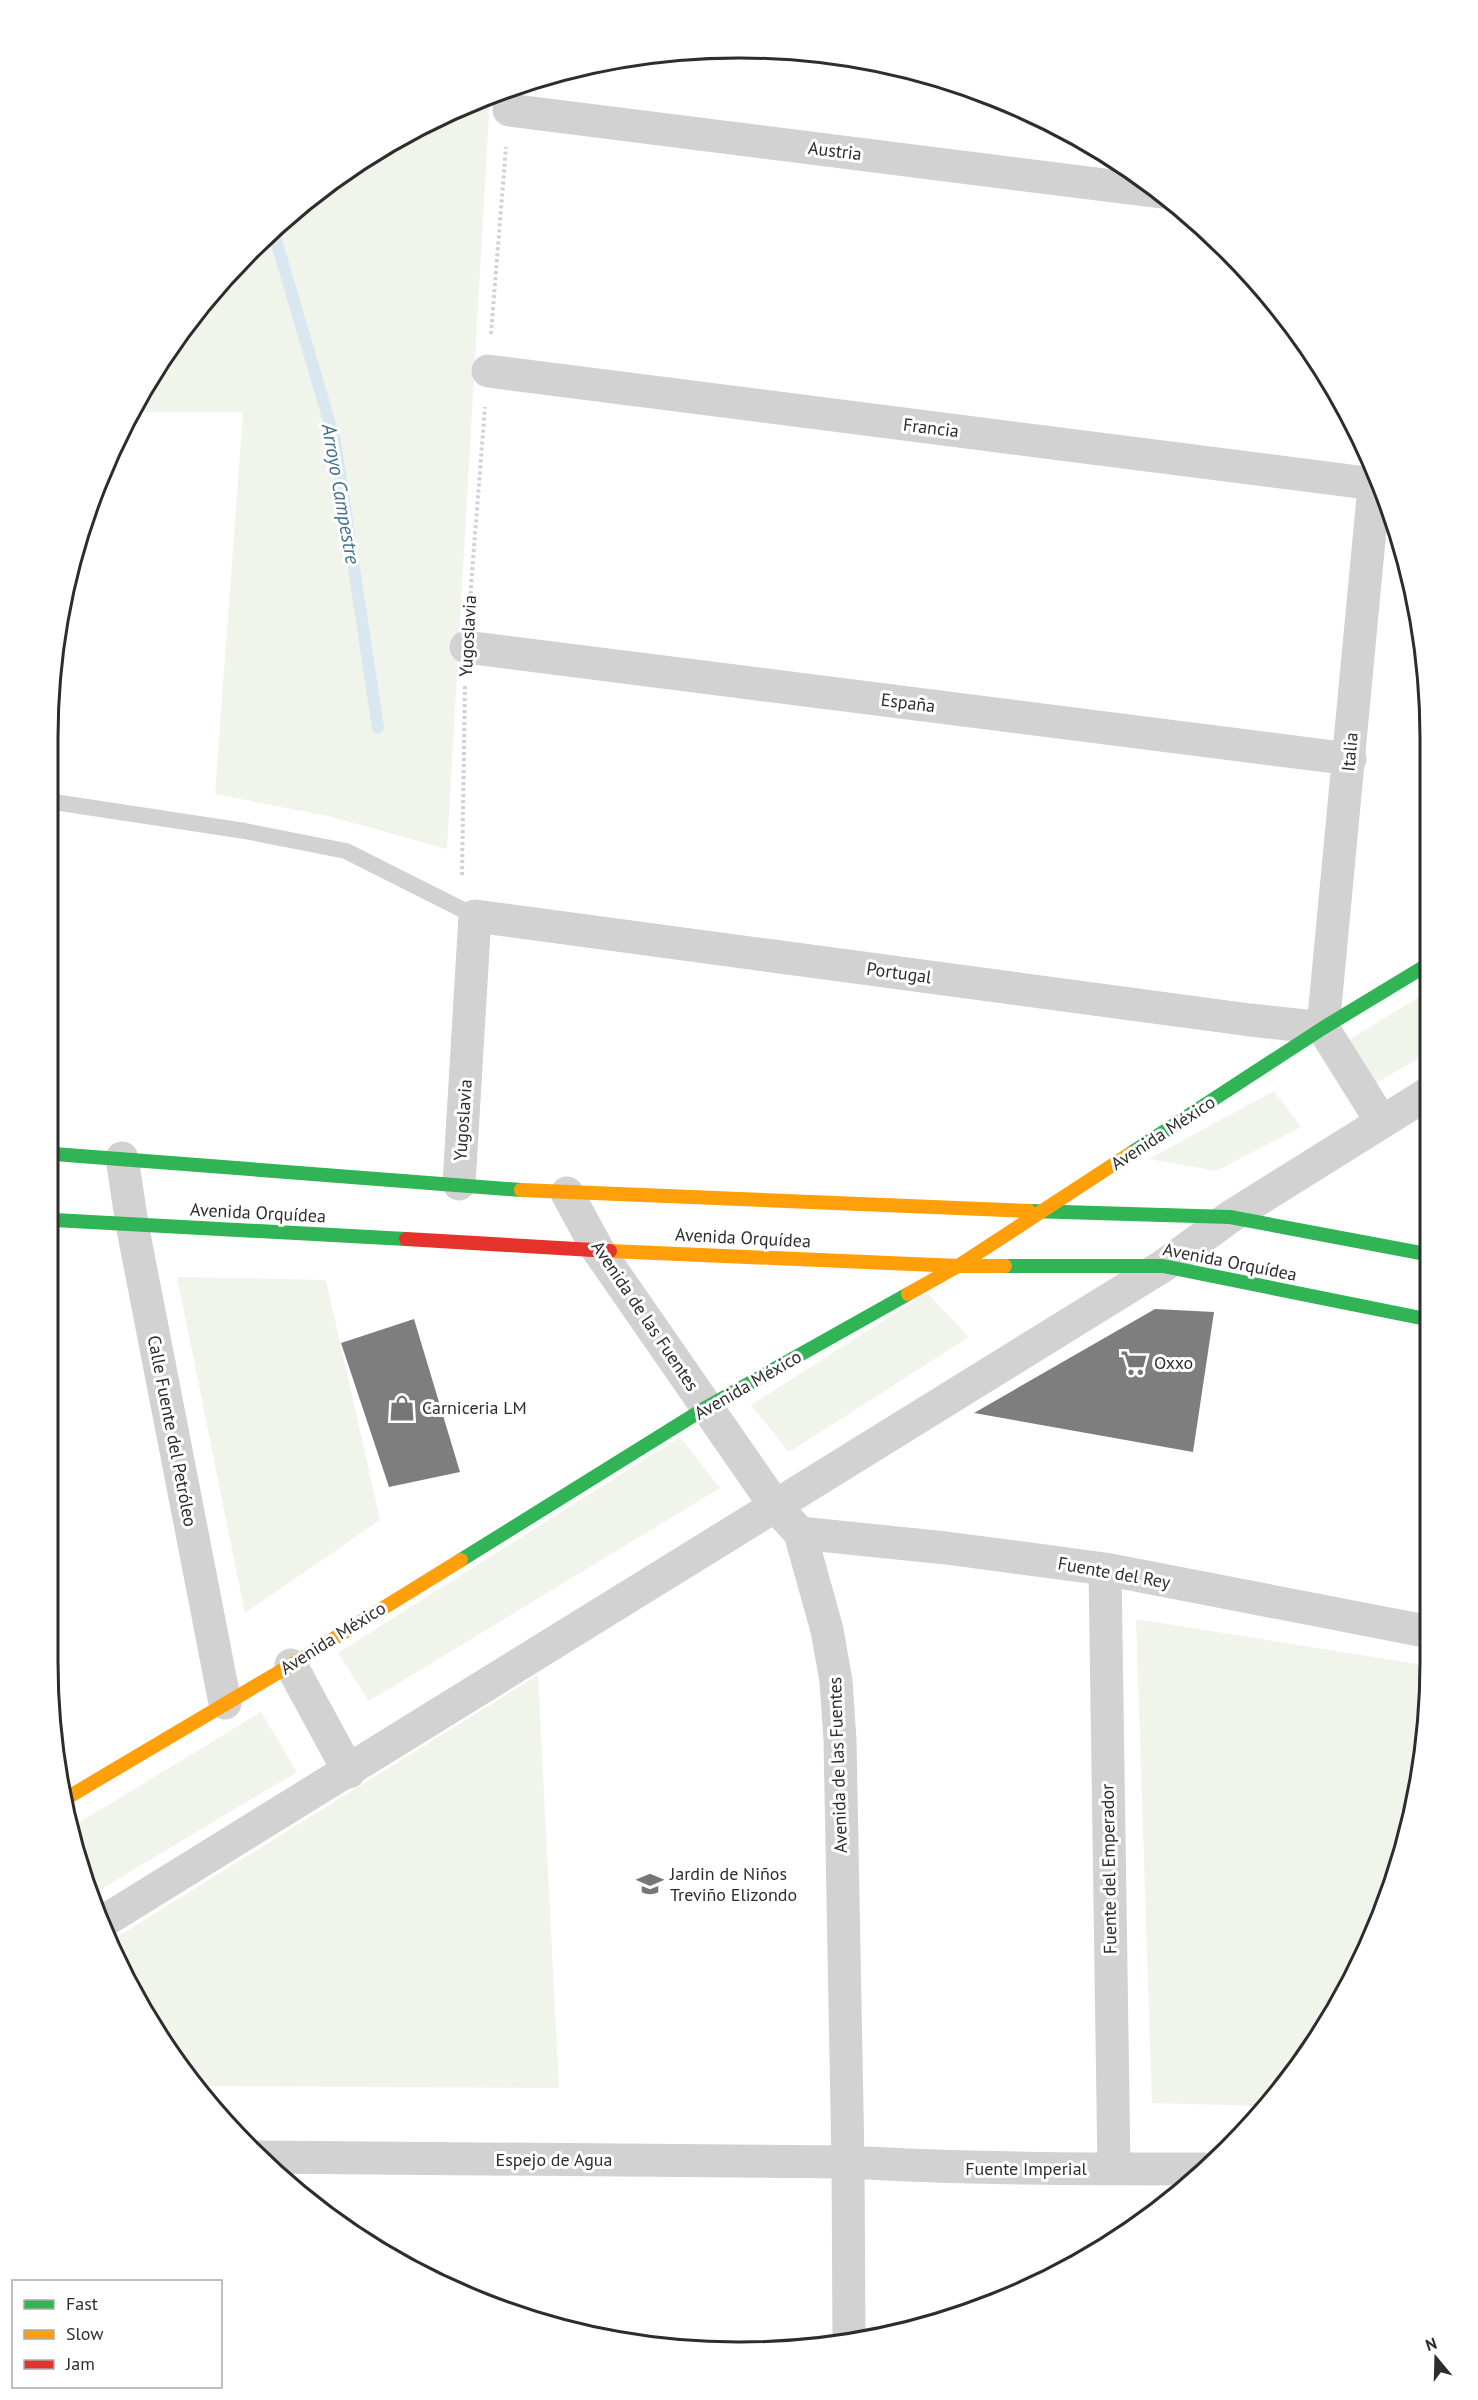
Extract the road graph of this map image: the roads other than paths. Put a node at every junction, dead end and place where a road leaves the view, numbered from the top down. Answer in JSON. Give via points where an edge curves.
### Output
{"nodes":[{"id":1,"x":509,"y":110,"type":"road end"},
{"id":2,"x":1140,"y":189,"type":"edge"},
{"id":3,"x":488,"y":371,"type":"road end"},
{"id":4,"x":1368,"y":479,"type":"edge"},
{"id":5,"x":1374,"y":495,"type":"edge"},
{"id":6,"x":466,"y":647,"type":"road end"},
{"id":7,"x":1350,"y":759,"type":"junction"},
{"id":8,"x":59,"y":803,"type":"edge"},
{"id":9,"x":475,"y":916,"type":"junction"},
{"id":10,"x":1420,"y":969,"type":"edge"},
{"id":11,"x":1323,"y":1028,"type":"junction"},
{"id":12,"x":1420,"y":1098,"type":"edge"},
{"id":13,"x":1381,"y":1121,"type":"junction"},
{"id":14,"x":59,"y":1154,"type":"edge"},
{"id":15,"x":122,"y":1158,"type":"junction"},
{"id":16,"x":459,"y":1184,"type":"junction"},
{"id":17,"x":567,"y":1193,"type":"junction"},
{"id":18,"x":1043,"y":1212,"type":"junction"},
{"id":19,"x":1230,"y":1217,"type":"junction"},
{"id":20,"x":59,"y":1220,"type":"edge"},
{"id":21,"x":132,"y":1224,"type":"junction"},
{"id":22,"x":598,"y":1250,"type":"junction"},
{"id":23,"x":1420,"y":1253,"type":"edge"},
{"id":24,"x":958,"y":1266,"type":"junction"},
{"id":25,"x":1163,"y":1266,"type":"junction"},
{"id":26,"x":1420,"y":1318,"type":"edge"},
{"id":27,"x":707,"y":1407,"type":"junction"},
{"id":28,"x":776,"y":1508,"type":"junction"},
{"id":29,"x":800,"y":1533,"type":"junction"},
{"id":30,"x":1105,"y":1569,"type":"junction"},
{"id":31,"x":1420,"y":1630,"type":"edge"},
{"id":32,"x":291,"y":1665,"type":"junction"},
{"id":33,"x":225,"y":1703,"type":"junction"},
{"id":34,"x":349,"y":1772,"type":"junction"},
{"id":35,"x":72,"y":1795,"type":"edge"},
{"id":36,"x":109,"y":1918,"type":"edge"},
{"id":37,"x":274,"y":2157,"type":"edge"},
{"id":38,"x":849,"y":2162,"type":"junction"},
{"id":39,"x":1114,"y":2169,"type":"junction"},
{"id":40,"x":1192,"y":2169,"type":"edge"},
{"id":41,"x":849,"y":2332,"type":"edge"}],
"edges":[{"from":1,"to":2,"type":"street","name":"Austria"},
{"from":3,"to":4,"type":"street","name":"Francia"},
{"from":5,"to":7,"type":"street","name":"Italia"},
{"from":6,"to":7,"type":"street","name":"España"},
{"from":7,"to":11,"type":"street","name":"Italia"},
{"from":8,"to":9,"type":"lane","via":[[346,851]]},
{"from":9,"to":11,"type":"street","name":"Portugal"},
{"from":9,"to":16,"type":"street","name":"Yugoslavia"},
{"from":10,"to":11,"type":"street","name":"Avenida México"},
{"from":11,"to":13,"type":"street"},
{"from":11,"to":18,"type":"street","name":"Avenida México"},
{"from":12,"to":13,"type":"street"},
{"from":13,"to":19,"type":"street"},
{"from":14,"to":15,"type":"street","name":"Avenida Orquídea"},
{"from":15,"to":16,"type":"street","name":"Avenida Orquídea"},
{"from":15,"to":21,"type":"street","name":"Calle Fuente del Petróleo"},
{"from":16,"to":17,"type":"street","name":"Avenida Orquídea"},
{"from":17,"to":18,"type":"street","name":"Avenida Orquídea"},
{"from":17,"to":22,"type":"street","name":"Avenida de las Fuentes"},
{"from":18,"to":19,"type":"street","name":"Avenida Orquídea"},
{"from":18,"to":24,"type":"street","name":"Avenida México"},
{"from":19,"to":23,"type":"street","name":"Avenida Orquídea"},
{"from":19,"to":25,"type":"street"},
{"from":20,"to":21,"type":"street","name":"Avenida Orquídea"},
{"from":21,"to":22,"type":"street","name":"Avenida Orquídea"},
{"from":21,"to":33,"type":"street","name":"Calle Fuente del Petróleo"},
{"from":22,"to":24,"type":"street","name":"Avenida Orquídea"},
{"from":22,"to":27,"type":"street","name":"Avenida de las Fuentes"},
{"from":24,"to":25,"type":"street","name":"Avenida Orquídea"},
{"from":24,"to":27,"type":"street","name":"Avenida México"},
{"from":25,"to":26,"type":"street","name":"Avenida Orquídea"},
{"from":25,"to":28,"type":"street"},
{"from":27,"to":28,"type":"street","name":"Avenida de las Fuentes"},
{"from":27,"to":32,"type":"street","name":"Avenida México"},
{"from":28,"to":29,"type":"street","name":"Avenida de las Fuentes"},
{"from":28,"to":34,"type":"street"},
{"from":29,"to":30,"type":"street","name":"Fuente del Rey"},
{"from":29,"to":38,"type":"street","name":"Avenida de las Fuentes","via":[[836,1681]]},
{"from":30,"to":31,"type":"street","name":"Fuente del Rey"},
{"from":30,"to":39,"type":"street","name":"Fuente del Emperador"},
{"from":32,"to":33,"type":"street","name":"Avenida México"},
{"from":32,"to":34,"type":"street"},
{"from":33,"to":35,"type":"street","name":"Avenida México"},
{"from":34,"to":36,"type":"street"},
{"from":37,"to":38,"type":"street","name":"Espejo de Agua"},
{"from":38,"to":39,"type":"street","name":"Fuente Imperial","via":[[945,2168]]},
{"from":38,"to":41,"type":"street","name":"Avenida de las Fuentes"},
{"from":39,"to":40,"type":"street","name":"Fuente Imperial"}]}
